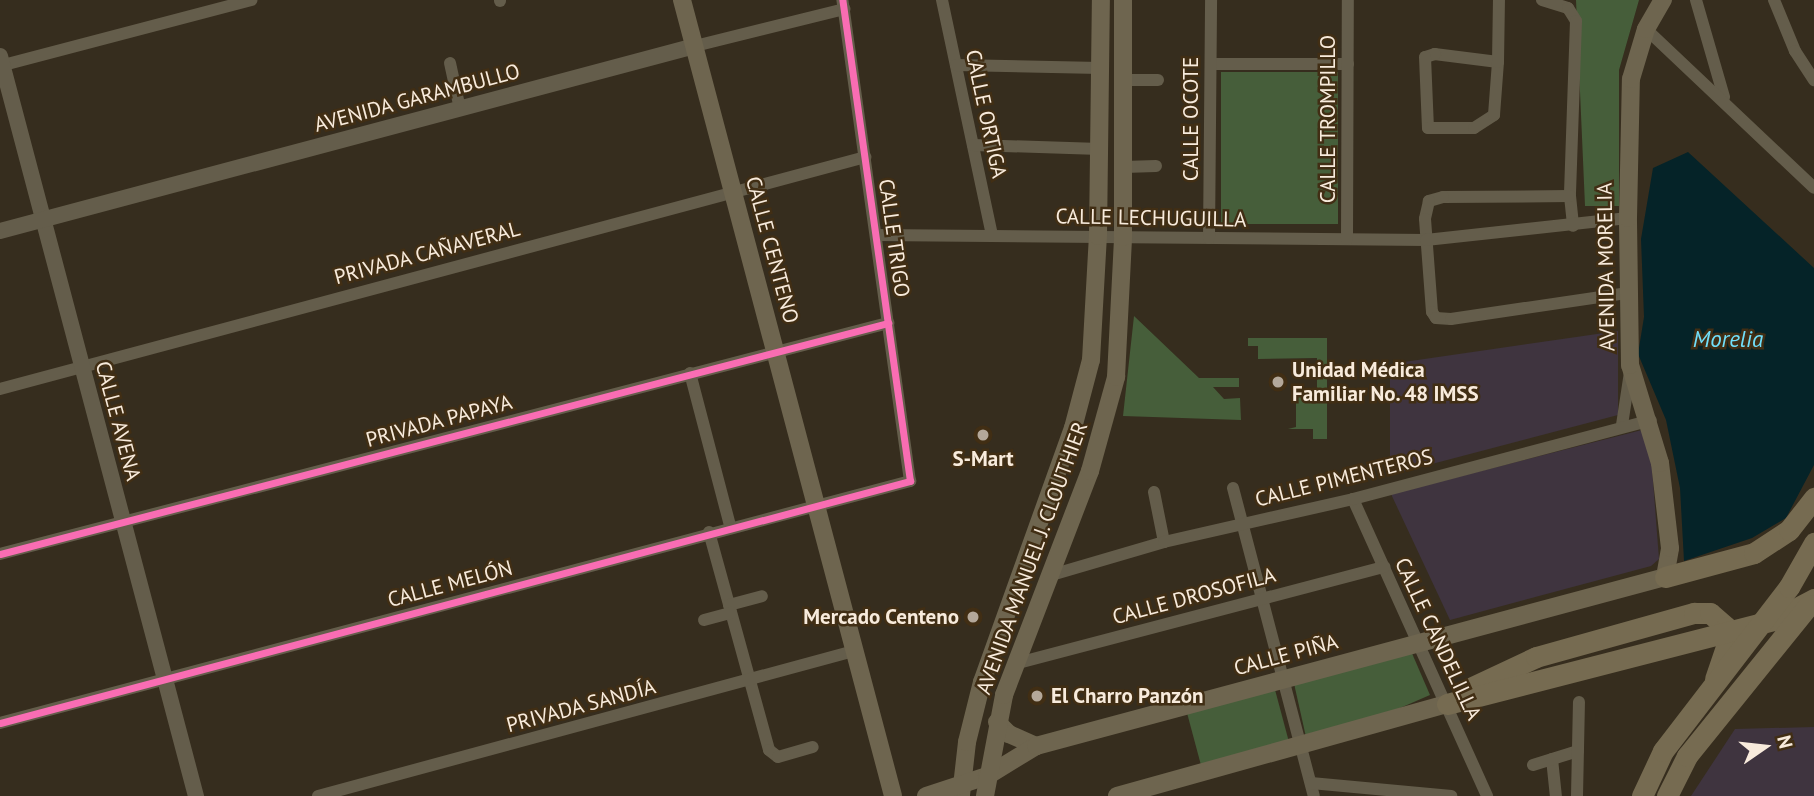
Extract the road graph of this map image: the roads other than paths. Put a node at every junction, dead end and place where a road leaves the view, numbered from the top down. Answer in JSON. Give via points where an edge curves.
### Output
{"nodes":[{"id":1,"x":251,"y":0,"type":"edge"},
{"id":2,"x":682,"y":0,"type":"edge"},
{"id":3,"x":942,"y":0,"type":"edge"},
{"id":4,"x":1101,"y":0,"type":"edge"},
{"id":5,"x":1123,"y":0,"type":"edge"},
{"id":6,"x":1211,"y":0,"type":"edge"},
{"id":7,"x":1348,"y":0,"type":"edge"},
{"id":8,"x":1499,"y":0,"type":"edge"},
{"id":9,"x":1663,"y":0,"type":"edge"},
{"id":10,"x":1696,"y":0,"type":"edge"},
{"id":11,"x":1774,"y":0,"type":"edge"},
{"id":12,"x":1549,"y":1,"type":"edge"},
{"id":13,"x":843,"y":4,"type":"edge"},
{"id":14,"x":1646,"y":29,"type":"junction"},
{"id":15,"x":695,"y":46,"type":"junction"},
{"id":16,"x":1498,"y":62,"type":"junction"},
{"id":17,"x":1,"y":63,"type":"edge"},
{"id":18,"x":450,"y":63,"type":"dead end"},
{"id":19,"x":1211,"y":64,"type":"junction"},
{"id":20,"x":1348,"y":64,"type":"junction"},
{"id":21,"x":956,"y":65,"type":"junction"},
{"id":22,"x":1100,"y":68,"type":"junction"},
{"id":23,"x":1124,"y":80,"type":"junction"},
{"id":24,"x":1158,"y":80,"type":"dead end"},
{"id":25,"x":1814,"y":80,"type":"edge"},
{"id":26,"x":1726,"y":102,"type":"junction"},
{"id":27,"x":460,"y":109,"type":"junction"},
{"id":28,"x":973,"y":145,"type":"junction"},
{"id":29,"x":1100,"y":149,"type":"junction"},
{"id":30,"x":865,"y":157,"type":"junction"},
{"id":31,"x":1156,"y":166,"type":"dead end"},
{"id":32,"x":1124,"y":167,"type":"junction"},
{"id":33,"x":1814,"y":188,"type":"edge"},
{"id":34,"x":733,"y":192,"type":"junction"},
{"id":35,"x":1570,"y":196,"type":"junction"},
{"id":36,"x":1628,"y":218,"type":"junction"},
{"id":37,"x":43,"y":219,"type":"junction"},
{"id":38,"x":1573,"y":226,"type":"junction"},
{"id":39,"x":0,"y":230,"type":"edge"},
{"id":40,"x":876,"y":234,"type":"junction"},
{"id":41,"x":992,"y":235,"type":"junction"},
{"id":42,"x":1098,"y":236,"type":"junction"},
{"id":43,"x":1123,"y":237,"type":"junction"},
{"id":44,"x":1209,"y":237,"type":"junction"},
{"id":45,"x":1347,"y":239,"type":"junction"},
{"id":46,"x":1426,"y":240,"type":"junction"},
{"id":47,"x":1628,"y":293,"type":"junction"},
{"id":48,"x":888,"y":323,"type":"junction"},
{"id":49,"x":775,"y":350,"type":"junction"},
{"id":50,"x":1630,"y":365,"type":"junction"},
{"id":51,"x":82,"y":366,"type":"junction"},
{"id":52,"x":690,"y":373,"type":"junction"},
{"id":53,"x":0,"y":389,"type":"edge"},
{"id":54,"x":1651,"y":420,"type":"junction"},
{"id":55,"x":1622,"y":425,"type":"junction"},
{"id":56,"x":910,"y":481,"type":"joint"},
{"id":57,"x":1233,"y":488,"type":"dead end"},
{"id":58,"x":1154,"y":492,"type":"dead end"},
{"id":59,"x":1814,"y":498,"type":"edge"},
{"id":60,"x":1353,"y":499,"type":"junction"},
{"id":61,"x":816,"y":505,"type":"junction"},
{"id":62,"x":123,"y":522,"type":"junction"},
{"id":63,"x":1242,"y":524,"type":"junction"},
{"id":64,"x":730,"y":526,"type":"junction"},
{"id":65,"x":709,"y":532,"type":"junction"},
{"id":66,"x":1164,"y":542,"type":"junction"},
{"id":67,"x":1814,"y":543,"type":"edge"},
{"id":68,"x":0,"y":554,"type":"edge"},
{"id":69,"x":1384,"y":567,"type":"junction"},
{"id":70,"x":1048,"y":576,"type":"junction"},
{"id":71,"x":1665,"y":577,"type":"junction"},
{"id":72,"x":762,"y":596,"type":"dead end"},
{"id":73,"x":1262,"y":598,"type":"junction"},
{"id":74,"x":1814,"y":598,"type":"edge"},
{"id":75,"x":730,"y":609,"type":"junction"},
{"id":76,"x":704,"y":620,"type":"dead end"},
{"id":77,"x":1419,"y":643,"type":"junction"},
{"id":78,"x":855,"y":651,"type":"junction"},
{"id":79,"x":1014,"y":664,"type":"junction"},
{"id":80,"x":165,"y":679,"type":"junction"},
{"id":81,"x":1284,"y":679,"type":"junction"},
{"id":82,"x":1715,"y":679,"type":"junction"},
{"id":83,"x":748,"y":682,"type":"junction"},
{"id":84,"x":982,"y":682,"type":"junction"},
{"id":85,"x":1579,"y":702,"type":"dead end"},
{"id":86,"x":1447,"y":704,"type":"junction"},
{"id":87,"x":997,"y":722,"type":"junction"},
{"id":88,"x":0,"y":723,"type":"edge"},
{"id":89,"x":1301,"y":745,"type":"junction"},
{"id":90,"x":992,"y":746,"type":"junction"},
{"id":91,"x":1036,"y":746,"type":"junction"},
{"id":92,"x":813,"y":747,"type":"dead end"},
{"id":93,"x":1578,"y":751,"type":"junction"},
{"id":94,"x":1552,"y":759,"type":"junction"},
{"id":95,"x":1532,"y":765,"type":"dead end"},
{"id":96,"x":987,"y":776,"type":"junction"},
{"id":97,"x":1311,"y":783,"type":"junction"},
{"id":98,"x":963,"y":793,"type":"edge"},
{"id":99,"x":196,"y":796,"type":"edge"},
{"id":100,"x":318,"y":796,"type":"edge"},
{"id":101,"x":893,"y":796,"type":"edge"},
{"id":102,"x":926,"y":796,"type":"edge"},
{"id":103,"x":985,"y":796,"type":"edge"},
{"id":104,"x":1117,"y":796,"type":"edge"},
{"id":105,"x":1314,"y":796,"type":"edge"},
{"id":106,"x":1451,"y":796,"type":"edge"},
{"id":107,"x":1487,"y":796,"type":"edge"},
{"id":108,"x":1556,"y":796,"type":"edge"},
{"id":109,"x":1577,"y":796,"type":"edge"},
{"id":110,"x":1642,"y":796,"type":"edge"},
{"id":111,"x":1667,"y":796,"type":"edge"}],
"edges":[{"from":1,"to":17,"type":"street"},
{"from":2,"to":15,"type":"main road","name":"CALLE CENTENO"},
{"from":3,"to":21,"type":"street","name":"CALLE ORTIGA"},
{"from":4,"to":22,"type":"main road","name":"AVENIDA MANUEL J. CLOUTHIER"},
{"from":5,"to":23,"type":"main road","name":"AVENIDA MANUEL J. CLOUTHIER"},
{"from":6,"to":19,"type":"street","name":"CALLE OCOTE"},
{"from":7,"to":20,"type":"street","name":"CALLE TROMPILLO"},
{"from":8,"to":16,"type":"street"},
{"from":9,"to":14,"type":"main road","name":"AVENIDA MORELIA"},
{"from":10,"to":26,"type":"street"},
{"from":11,"to":25,"type":"street","via":[[1795,51]]},
{"from":12,"to":35,"type":"street","via":[[1567,8],[1576,21]]},
{"from":13,"to":15,"type":"street","name":"AVENIDA GARAMBULLO"},
{"from":13,"to":30,"type":"street","name":"CALLE TRIGO"},
{"from":14,"to":26,"type":"street"},
{"from":14,"to":36,"type":"main road","name":"AVENIDA MORELIA","via":[[1631,79]]},
{"from":15,"to":27,"type":"street","name":"AVENIDA GARAMBULLO"},
{"from":15,"to":34,"type":"main road","name":"CALLE CENTENO"},
{"from":16,"to":16,"type":"street","via":[[1496,106],[1489,120],[1474,128],[1428,128],[1425,57],[1435,54]]},
{"from":17,"to":37,"type":"street","name":"CALLE AVENA"},
{"from":18,"to":27,"type":"street"},
{"from":19,"to":20,"type":"street"},
{"from":19,"to":44,"type":"street","name":"CALLE OCOTE"},
{"from":20,"to":45,"type":"street","name":"CALLE TROMPILLO"},
{"from":21,"to":22,"type":"street"},
{"from":21,"to":28,"type":"street","name":"CALLE ORTIGA"},
{"from":22,"to":29,"type":"main road","name":"AVENIDA MANUEL J. CLOUTHIER"},
{"from":23,"to":24,"type":"street"},
{"from":23,"to":32,"type":"main road","name":"AVENIDA MANUEL J. CLOUTHIER"},
{"from":26,"to":33,"type":"street"},
{"from":27,"to":37,"type":"street","name":"AVENIDA GARAMBULLO"},
{"from":28,"to":29,"type":"street"},
{"from":28,"to":41,"type":"street","name":"CALLE ORTIGA"},
{"from":29,"to":42,"type":"main road","name":"AVENIDA MANUEL J. CLOUTHIER"},
{"from":30,"to":34,"type":"street","name":"PRIVADA CAÑAVERAL"},
{"from":30,"to":40,"type":"street","name":"CALLE TRIGO"},
{"from":31,"to":32,"type":"street"},
{"from":32,"to":43,"type":"main road","name":"AVENIDA MANUEL J. CLOUTHIER"},
{"from":34,"to":49,"type":"main road","name":"CALLE CENTENO"},
{"from":34,"to":51,"type":"street","name":"PRIVADA CAÑAVERAL"},
{"from":35,"to":38,"type":"street"},
{"from":35,"to":46,"type":"street","via":[[1435,198],[1426,206]]},
{"from":36,"to":38,"type":"street","name":"CALLE LECHUGUILLA"},
{"from":36,"to":47,"type":"main road","name":"AVENIDA MORELIA"},
{"from":37,"to":39,"type":"street","name":"AVENIDA GARAMBULLO"},
{"from":37,"to":51,"type":"street","name":"CALLE AVENA"},
{"from":38,"to":46,"type":"street","name":"CALLE LECHUGUILLA"},
{"from":40,"to":41,"type":"street","name":"CALLE LECHUGUILLA"},
{"from":40,"to":48,"type":"street","name":"CALLE TRIGO"},
{"from":41,"to":42,"type":"street","name":"CALLE LECHUGUILLA"},
{"from":42,"to":43,"type":"street","name":"CALLE LECHUGUILLA"},
{"from":42,"to":84,"type":"main road","name":"AVENIDA MANUEL J. CLOUTHIER","via":[[1091,360],[1076,417]]},
{"from":43,"to":44,"type":"street","name":"CALLE LECHUGUILLA"},
{"from":43,"to":70,"type":"main road","name":"AVENIDA MANUEL J. CLOUTHIER","via":[[1116,377],[1090,471]]},
{"from":44,"to":45,"type":"street","name":"CALLE LECHUGUILLA"},
{"from":45,"to":46,"type":"street","name":"CALLE LECHUGUILLA"},
{"from":46,"to":47,"type":"street","via":[[1432,312],[1443,319]]},
{"from":47,"to":50,"type":"main road","name":"AVENIDA MORELIA"},
{"from":48,"to":49,"type":"street","name":"PRIVADA PAPAYA"},
{"from":48,"to":56,"type":"street","name":"CALLE TRIGO"},
{"from":49,"to":52,"type":"street","name":"PRIVADA PAPAYA"},
{"from":49,"to":61,"type":"main road","name":"CALLE CENTENO"},
{"from":50,"to":54,"type":"main road","name":"AVENIDA MORELIA"},
{"from":50,"to":55,"type":"street"},
{"from":51,"to":53,"type":"street","name":"PRIVADA CAÑAVERAL"},
{"from":51,"to":62,"type":"street","name":"CALLE AVENA"},
{"from":52,"to":62,"type":"street","name":"PRIVADA PAPAYA"},
{"from":52,"to":64,"type":"street"},
{"from":54,"to":55,"type":"street","name":"CALLE PIMENTEROS"},
{"from":54,"to":71,"type":"main road","name":"AVENIDA MORELIA","via":[[1670,548]]},
{"from":55,"to":60,"type":"street","name":"CALLE PIMENTEROS"},
{"from":56,"to":61,"type":"street","name":"CALLE MELÓN"},
{"from":57,"to":63,"type":"street"},
{"from":58,"to":66,"type":"street"},
{"from":59,"to":71,"type":"main road","via":[[1789,530],[1764,548]]},
{"from":60,"to":63,"type":"street","name":"CALLE PIMENTEROS"},
{"from":60,"to":69,"type":"street","name":"CALLE CANDELILLA"},
{"from":61,"to":64,"type":"street","name":"CALLE MELÓN"},
{"from":61,"to":78,"type":"main road","name":"CALLE CENTENO"},
{"from":62,"to":68,"type":"street","name":"PRIVADA PAPAYA"},
{"from":62,"to":80,"type":"street","name":"CALLE AVENA"},
{"from":63,"to":66,"type":"street","name":"CALLE PIMENTEROS"},
{"from":63,"to":73,"type":"street"},
{"from":64,"to":65,"type":"street","name":"CALLE MELÓN"},
{"from":65,"to":75,"type":"street"},
{"from":65,"to":80,"type":"street","name":"CALLE MELÓN"},
{"from":66,"to":70,"type":"street","name":"CALLE PIMENTEROS"},
{"from":67,"to":82,"type":"main road","via":[[1789,587]]},
{"from":69,"to":73,"type":"street","name":"CALLE DROSOFILA"},
{"from":69,"to":77,"type":"street","name":"CALLE CANDELILLA"},
{"from":70,"to":79,"type":"main road","name":"AVENIDA MANUEL J. CLOUTHIER"},
{"from":71,"to":77,"type":"main road","name":"CALLE PIÑA"},
{"from":72,"to":75,"type":"street"},
{"from":73,"to":79,"type":"street","name":"CALLE DROSOFILA"},
{"from":73,"to":81,"type":"street"},
{"from":74,"to":86,"type":"main road","via":[[1774,620]]},
{"from":74,"to":111,"type":"main road","via":[[1686,756]]},
{"from":75,"to":76,"type":"street"},
{"from":75,"to":83,"type":"street"},
{"from":77,"to":81,"type":"main road","name":"CALLE PIÑA"},
{"from":77,"to":86,"type":"street","name":"CALLE CANDELILLA"},
{"from":78,"to":83,"type":"street","name":"PRIVADA SANDÍA"},
{"from":78,"to":101,"type":"main road","name":"CALLE CENTENO"},
{"from":79,"to":87,"type":"main road","name":"AVENIDA MANUEL J. CLOUTHIER"},
{"from":80,"to":88,"type":"street","name":"CALLE MELÓN"},
{"from":80,"to":99,"type":"street","name":"CALLE AVENA"},
{"from":81,"to":89,"type":"street"},
{"from":81,"to":91,"type":"main road","name":"CALLE PIÑA"},
{"from":82,"to":86,"type":"main road","via":[[1728,641],[1726,627],[1710,613],[1694,613],[1506,668]]},
{"from":82,"to":110,"type":"main road","via":[[1663,751]]},
{"from":83,"to":92,"type":"street","via":[[771,755]]},
{"from":83,"to":100,"type":"street","name":"PRIVADA SANDÍA"},
{"from":84,"to":90,"type":"main road","via":[[980,730]]},
{"from":84,"to":98,"type":"main road","name":"AVENIDA MANUEL J. CLOUTHIER"},
{"from":85,"to":93,"type":"street"},
{"from":86,"to":89,"type":"main road"},
{"from":86,"to":107,"type":"street","name":"CALLE CANDELILLA"},
{"from":87,"to":90,"type":"main road","name":"AVENIDA MANUEL J. CLOUTHIER"},
{"from":87,"to":91,"type":"main road","via":[[1009,734]]},
{"from":89,"to":97,"type":"street"},
{"from":89,"to":104,"type":"main road"},
{"from":90,"to":96,"type":"main road","name":"AVENIDA MANUEL J. CLOUTHIER"},
{"from":91,"to":96,"type":"main road","name":"CALLE PIÑA"},
{"from":93,"to":94,"type":"street"},
{"from":93,"to":109,"type":"street"},
{"from":94,"to":95,"type":"street"},
{"from":94,"to":108,"type":"street"},
{"from":96,"to":98,"type":"main road","name":"CALLE PIÑA"},
{"from":96,"to":103,"type":"main road","name":"AVENIDA MANUEL J. CLOUTHIER"},
{"from":97,"to":105,"type":"street"},
{"from":97,"to":106,"type":"street"},
{"from":98,"to":102,"type":"main road","name":"CALLE PIÑA"}]}
